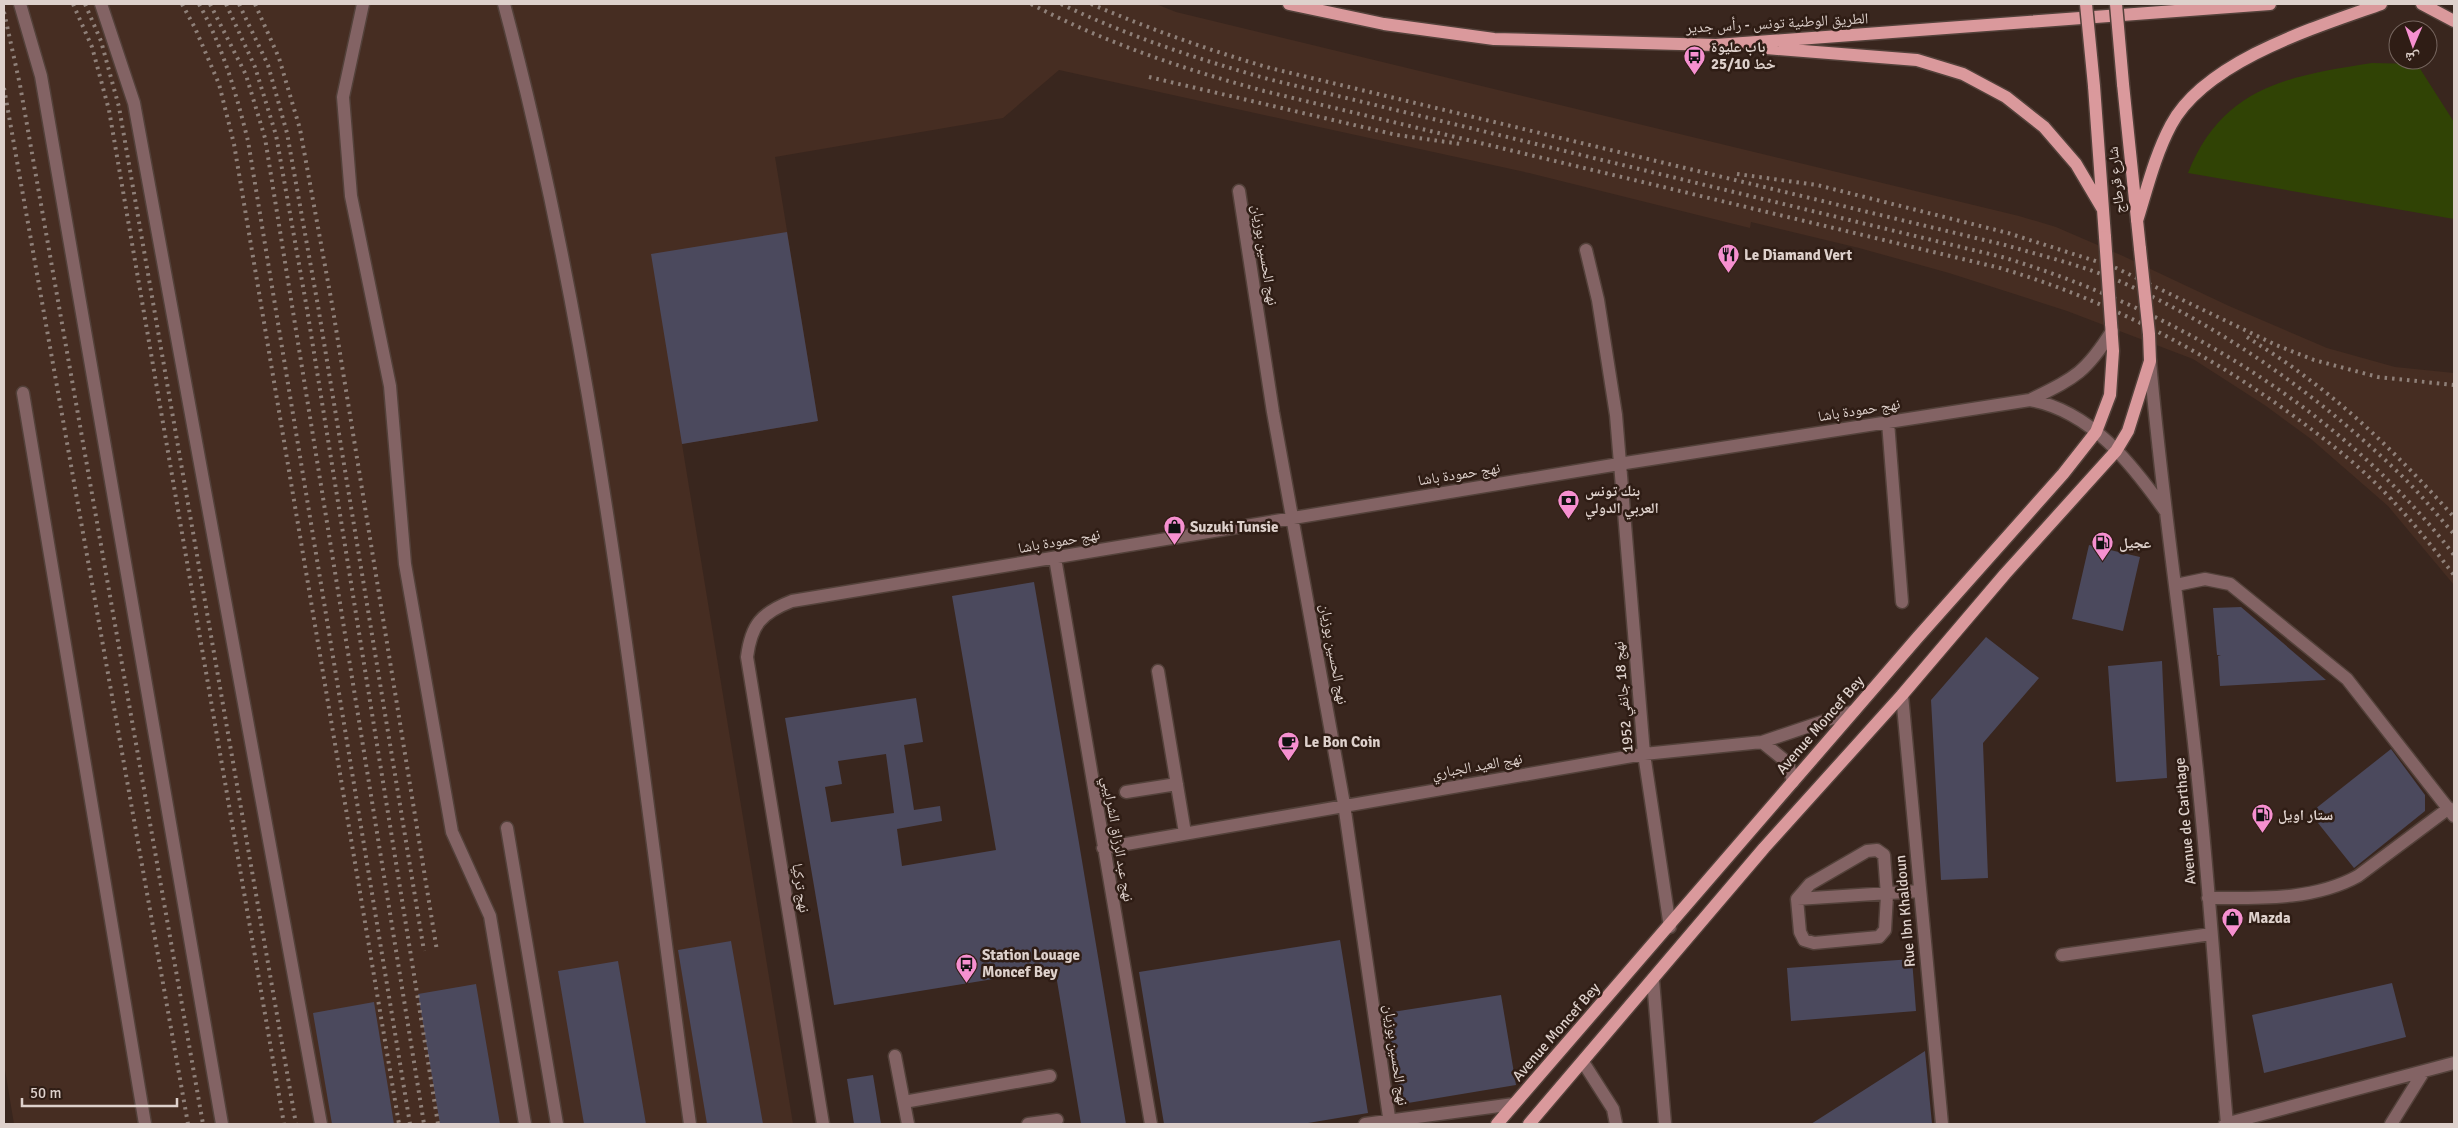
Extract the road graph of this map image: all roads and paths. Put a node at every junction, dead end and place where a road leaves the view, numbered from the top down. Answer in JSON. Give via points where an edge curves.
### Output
{"nodes":[{"id":1,"x":20,"y":4,"type":"edge"},
{"id":2,"x":101,"y":4,"type":"edge"},
{"id":3,"x":363,"y":4,"type":"edge"},
{"id":4,"x":504,"y":4,"type":"edge"},
{"id":5,"x":1289,"y":4,"type":"edge"},
{"id":6,"x":2086,"y":4,"type":"edge"},
{"id":7,"x":2116,"y":4,"type":"edge"},
{"id":8,"x":2270,"y":4,"type":"edge"},
{"id":9,"x":2381,"y":4,"type":"edge"},
{"id":10,"x":2422,"y":4,"type":"edge"},
{"id":11,"x":2454,"y":22,"type":"edge"},
{"id":12,"x":1716,"y":45,"type":"junction"},
{"id":13,"x":1239,"y":191,"type":"dead end"},
{"id":14,"x":2102,"y":208,"type":"junction"},
{"id":15,"x":2137,"y":221,"type":"junction"},
{"id":16,"x":1586,"y":250,"type":"dead end"},
{"id":17,"x":2111,"y":327,"type":"junction"},
{"id":18,"x":2150,"y":357,"type":"junction"},
{"id":19,"x":23,"y":392,"type":"dead end"},
{"id":20,"x":2030,"y":400,"type":"junction"},
{"id":21,"x":1888,"y":422,"type":"junction"},
{"id":22,"x":2096,"y":432,"type":"junction"},
{"id":23,"x":2116,"y":452,"type":"junction"},
{"id":24,"x":1619,"y":464,"type":"junction"},
{"id":25,"x":2166,"y":514,"type":"junction"},
{"id":26,"x":1294,"y":517,"type":"junction"},
{"id":27,"x":1055,"y":558,"type":"junction"},
{"id":28,"x":2176,"y":585,"type":"junction"},
{"id":29,"x":1902,"y":602,"type":"dead end"},
{"id":30,"x":747,"y":657,"type":"joint"},
{"id":31,"x":1158,"y":671,"type":"dead end"},
{"id":32,"x":1902,"y":695,"type":"junction"},
{"id":33,"x":1854,"y":711,"type":"junction"},
{"id":34,"x":1762,"y":742,"type":"junction"},
{"id":35,"x":1644,"y":754,"type":"junction"},
{"id":36,"x":1793,"y":782,"type":"junction"},
{"id":37,"x":1177,"y":784,"type":"junction"},
{"id":38,"x":1126,"y":792,"type":"dead end"},
{"id":39,"x":1344,"y":804,"type":"junction"},
{"id":40,"x":2451,"y":812,"type":"edge"},
{"id":41,"x":507,"y":828,"type":"dead end"},
{"id":42,"x":1185,"y":833,"type":"junction"},
{"id":43,"x":1103,"y":848,"type":"junction"},
{"id":44,"x":1920,"y":891,"type":"junction"},
{"id":45,"x":1887,"y":895,"type":"junction"},
{"id":46,"x":2208,"y":898,"type":"junction"},
{"id":47,"x":1797,"y":899,"type":"junction"},
{"id":48,"x":1670,"y":927,"type":"junction"},
{"id":49,"x":2211,"y":934,"type":"junction"},
{"id":50,"x":2062,"y":955,"type":"dead end"},
{"id":51,"x":1653,"y":980,"type":"junction"},
{"id":52,"x":895,"y":1056,"type":"dead end"},
{"id":53,"x":1583,"y":1062,"type":"junction"},
{"id":54,"x":2454,"y":1064,"type":"edge"},
{"id":55,"x":2424,"y":1071,"type":"junction"},
{"id":56,"x":1050,"y":1076,"type":"dead end"},
{"id":57,"x":904,"y":1102,"type":"junction"},
{"id":58,"x":1514,"y":1104,"type":"junction"},
{"id":59,"x":1057,"y":1120,"type":"dead end"},
{"id":60,"x":1390,"y":1122,"type":"edge"},
{"id":61,"x":145,"y":1124,"type":"edge"},
{"id":62,"x":222,"y":1124,"type":"edge"},
{"id":63,"x":321,"y":1124,"type":"edge"},
{"id":64,"x":525,"y":1124,"type":"edge"},
{"id":65,"x":557,"y":1124,"type":"edge"},
{"id":66,"x":690,"y":1124,"type":"edge"},
{"id":67,"x":823,"y":1124,"type":"edge"},
{"id":68,"x":908,"y":1124,"type":"edge"},
{"id":69,"x":1028,"y":1124,"type":"edge"},
{"id":70,"x":1151,"y":1124,"type":"edge"},
{"id":71,"x":1365,"y":1124,"type":"edge"},
{"id":72,"x":1497,"y":1124,"type":"edge"},
{"id":73,"x":1530,"y":1124,"type":"edge"},
{"id":74,"x":1616,"y":1124,"type":"edge"},
{"id":75,"x":1665,"y":1124,"type":"edge"},
{"id":76,"x":1942,"y":1124,"type":"edge"},
{"id":77,"x":2226,"y":1124,"type":"edge"},
{"id":78,"x":2391,"y":1124,"type":"edge"}],
"edges":[{"from":1,"to":62,"type":"street","via":[[41,76]]},
{"from":2,"to":63,"type":"street","via":[[134,103]]},
{"from":3,"to":64,"type":"street","via":[[343,97],[351,196],[390,386],[406,564],[452,832],[490,916]]},
{"from":4,"to":66,"type":"street","via":[[533,110],[588,400],[644,770]]},
{"from":5,"to":12,"type":"main road","name":"الطريق الوطنية تونس - رأس جدير","via":[[1384,24],[1494,40]]},
{"from":6,"to":14,"type":"main road","name":"Avenue Moncef Bey","bridge":true},
{"from":7,"to":15,"type":"main road","name":"شارع قرطاج","bridge":true},
{"from":8,"to":12,"type":"main road","name":"الطريق الوطنية تونس - رأس جدير"},
{"from":9,"to":15,"type":"main road","via":[[2239,61],[2201,88],[2172,123],[2152,168]]},
{"from":10,"to":11,"type":"main road"},
{"from":12,"to":14,"type":"main road","via":[[1916,60],[1963,74],[2006,97],[2044,127],[2076,164]]},
{"from":13,"to":26,"type":"street","name":"نهج الحسين بوزيان","via":[[1273,412]]},
{"from":14,"to":17,"type":"main road","name":"Avenue Moncef Bey","bridge":true},
{"from":15,"to":18,"type":"main road","name":"شارع قرطاج","bridge":true},
{"from":16,"to":24,"type":"street","name":"نهج 18 جانفي 1952","via":[[1608,361]]},
{"from":17,"to":20,"type":"street","via":[[2098,352],[2078,375]]},
{"from":17,"to":22,"type":"main road","name":"Avenue Moncef Bey","via":[[2114,351],[2110,395]]},
{"from":18,"to":23,"type":"main road","via":[[2128,431]]},
{"from":18,"to":25,"type":"street","name":"شارع قرطاج"},
{"from":19,"to":61,"type":"street"},
{"from":20,"to":21,"type":"street","name":"نهج حمودة باشا"},
{"from":20,"to":22,"type":"street","name":"نهج حمودة باشا","via":[[2063,408]]},
{"from":21,"to":24,"type":"street","name":"نهج حمودة باشا"},
{"from":21,"to":29,"type":"street"},
{"from":22,"to":23,"type":"street","name":"نهج حمودة باشا"},
{"from":22,"to":33,"type":"main road","name":"Avenue Moncef Bey","via":[[2063,474]]},
{"from":23,"to":25,"type":"street","name":"نهج حمودة باشا","via":[[2143,481]]},
{"from":23,"to":32,"type":"main road","via":[[2005,574]]},
{"from":24,"to":26,"type":"street","name":"نهج حمودة باشا"},
{"from":24,"to":35,"type":"street","name":"نهج 18 جانفي 1952"},
{"from":25,"to":28,"type":"street","name":"Avenue de Carthage"},
{"from":26,"to":27,"type":"street","name":"نهج حمودة باشا"},
{"from":26,"to":39,"type":"street","name":"نهج الحسين بوزيان"},
{"from":27,"to":30,"type":"street","name":"نهج حمودة باشا","via":[[792,601],[775,608],[754,627]]},
{"from":27,"to":43,"type":"street","name":"نهج عبد الرزاق الشرايبي"},
{"from":28,"to":40,"type":"street","via":[[2215,579],[2230,584],[2347,679]]},
{"from":28,"to":46,"type":"street","name":"Avenue de Carthage"},
{"from":30,"to":67,"type":"street","name":"نهج تركيا"},
{"from":31,"to":37,"type":"street"},
{"from":32,"to":44,"type":"street","name":"Rue Ibn Khaldoun"},
{"from":32,"to":51,"type":"main road","via":[[1764,848]]},
{"from":33,"to":34,"type":"street","name":"نهج العيد الجباري"},
{"from":33,"to":36,"type":"main road","name":"Avenue Moncef Bey"},
{"from":34,"to":35,"type":"street","name":"نهج العيد الجباري"},
{"from":34,"to":36,"type":"street","via":[[1788,763]]},
{"from":35,"to":39,"type":"street","name":"نهج العيد الجباري"},
{"from":35,"to":48,"type":"street","name":"نهج 18 جانفي 1952"},
{"from":36,"to":48,"type":"main road","name":"Avenue Moncef Bey"},
{"from":37,"to":38,"type":"street"},
{"from":37,"to":42,"type":"street"},
{"from":39,"to":42,"type":"street","name":"نهج العيد الجباري"},
{"from":39,"to":60,"type":"street","name":"نهج الحسين بوزيان"},
{"from":40,"to":46,"type":"street","via":[[2343,884],[2313,894]]},
{"from":41,"to":65,"type":"street"},
{"from":42,"to":43,"type":"street","name":"نهج العيد الجباري"},
{"from":43,"to":70,"type":"street","name":"نهج عبد الرزاق الشرايبي"},
{"from":44,"to":45,"type":"street"},
{"from":44,"to":76,"type":"street","name":"Rue Ibn Khaldoun"},
{"from":45,"to":47,"type":"street"},
{"from":45,"to":47,"type":"street","via":[[1884,855],[1877,850],[1867,851],[1810,884]]},
{"from":45,"to":47,"type":"street","via":[[1885,930],[1879,937],[1814,943],[1804,940],[1800,932]]},
{"from":46,"to":49,"type":"street","name":"Avenue de Carthage"},
{"from":48,"to":58,"type":"main road","name":"Avenue Moncef Bey"},
{"from":49,"to":50,"type":"street"},
{"from":49,"to":77,"type":"street","name":"Avenue de Carthage"},
{"from":51,"to":53,"type":"main road"},
{"from":51,"to":75,"type":"street"},
{"from":52,"to":57,"type":"street"},
{"from":53,"to":73,"type":"main road"},
{"from":53,"to":74,"type":"street","via":[[1613,1108]]},
{"from":54,"to":55,"type":"street"},
{"from":55,"to":77,"type":"street"},
{"from":55,"to":78,"type":"street"},
{"from":56,"to":57,"type":"street"},
{"from":57,"to":68,"type":"street"},
{"from":58,"to":60,"type":"street"},
{"from":58,"to":72,"type":"main road","name":"Avenue Moncef Bey"},
{"from":59,"to":69,"type":"street"},
{"from":60,"to":71,"type":"street"}]}
